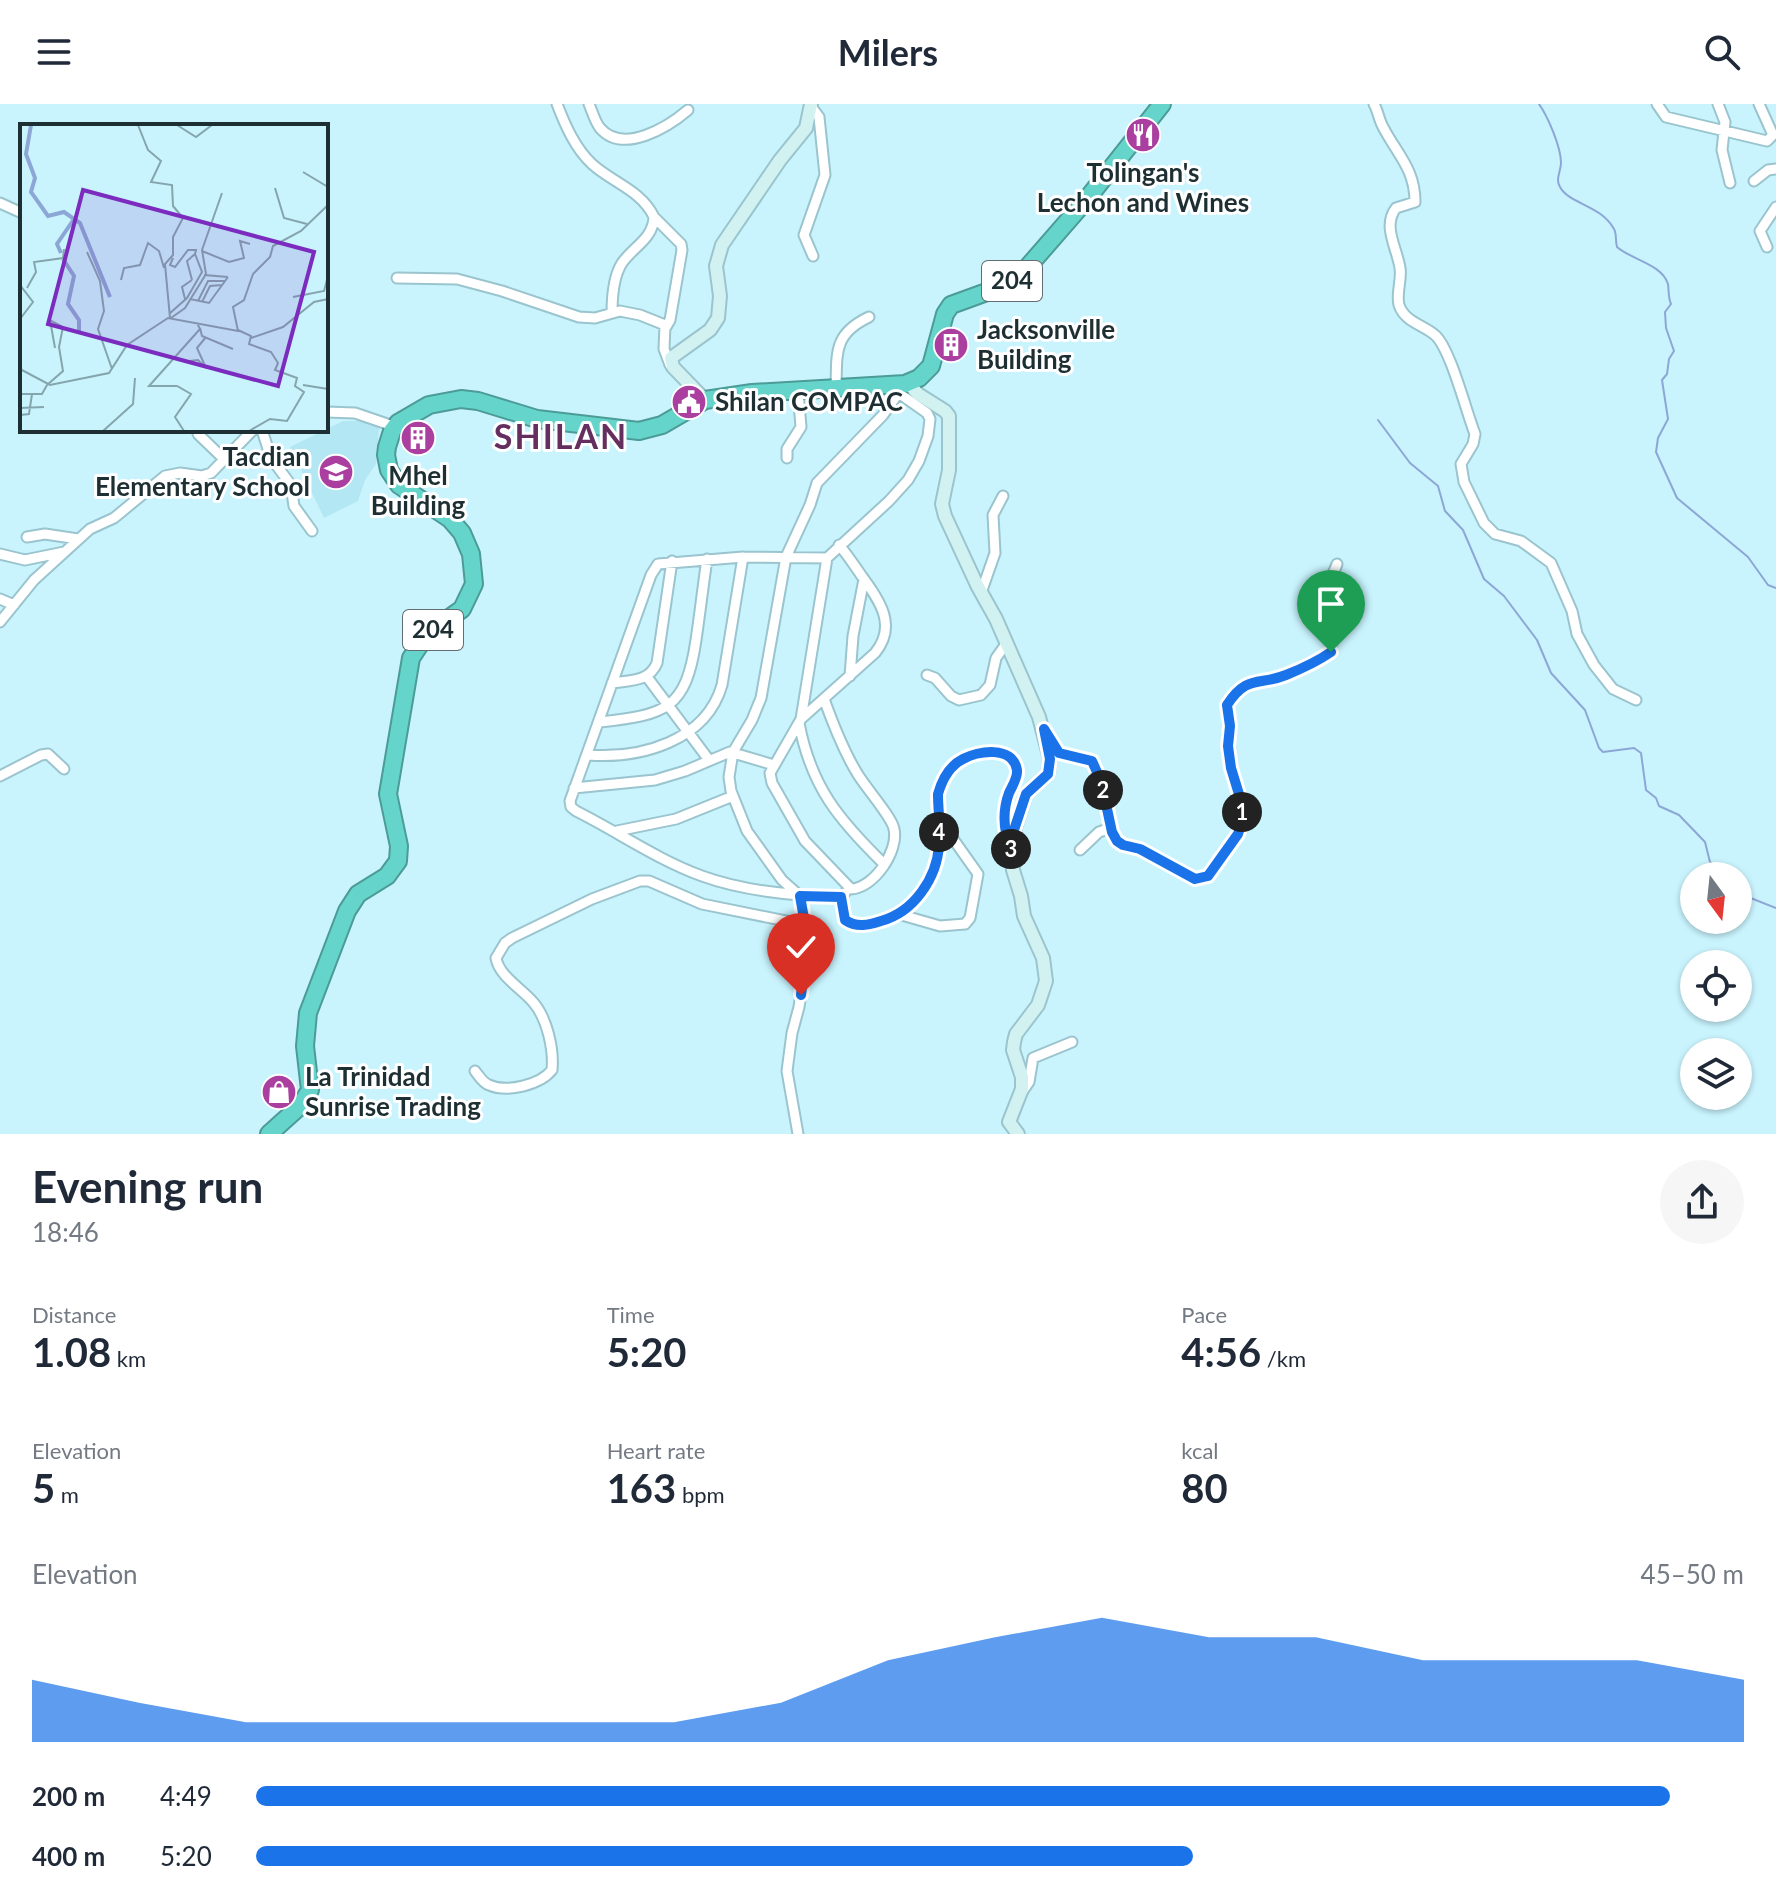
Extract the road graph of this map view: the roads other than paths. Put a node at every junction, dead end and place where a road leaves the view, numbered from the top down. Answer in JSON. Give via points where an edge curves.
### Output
{"nodes":[{"id":1,"x":557,"y":104,"type":"edge"},
{"id":2,"x":589,"y":104,"type":"edge"},
{"id":3,"x":810,"y":104,"type":"edge"},
{"id":4,"x":1162,"y":104,"type":"edge"},
{"id":5,"x":1374,"y":104,"type":"edge"},
{"id":6,"x":1657,"y":104,"type":"edge"},
{"id":7,"x":1718,"y":104,"type":"edge"},
{"id":8,"x":1759,"y":104,"type":"edge"},
{"id":9,"x":688,"y":110,"type":"dead end"},
{"id":10,"x":1726,"y":131,"type":"junction"},
{"id":11,"x":1776,"y":169,"type":"edge"},
{"id":12,"x":1754,"y":181,"type":"dead end"},
{"id":13,"x":1730,"y":183,"type":"dead end"},
{"id":14,"x":0,"y":203,"type":"edge"},
{"id":15,"x":1776,"y":207,"type":"edge"},
{"id":16,"x":20,"y":212,"type":"edge"},
{"id":17,"x":654,"y":217,"type":"junction"},
{"id":18,"x":1767,"y":247,"type":"dead end"},
{"id":19,"x":813,"y":256,"type":"dead end"},
{"id":20,"x":397,"y":278,"type":"dead end"},
{"id":21,"x":612,"y":313,"type":"junction"},
{"id":22,"x":869,"y":317,"type":"dead end"},
{"id":23,"x":666,"y":327,"type":"junction"},
{"id":24,"x":673,"y":367,"type":"junction"},
{"id":25,"x":904,"y":387,"type":"junction"},
{"id":26,"x":836,"y":389,"type":"junction"},
{"id":27,"x":798,"y":391,"type":"junction"},
{"id":28,"x":705,"y":400,"type":"junction"},
{"id":29,"x":328,"y":412,"type":"edge"},
{"id":30,"x":396,"y":427,"type":"junction"},
{"id":31,"x":251,"y":432,"type":"edge"},
{"id":32,"x":263,"y":432,"type":"edge"},
{"id":33,"x":198,"y":434,"type":"dead end"},
{"id":34,"x":787,"y":458,"type":"dead end"},
{"id":35,"x":225,"y":460,"type":"junction"},
{"id":36,"x":1003,"y":496,"type":"dead end"},
{"id":37,"x":312,"y":531,"type":"dead end"},
{"id":38,"x":27,"y":537,"type":"dead end"},
{"id":39,"x":78,"y":539,"type":"junction"},
{"id":40,"x":839,"y":545,"type":"junction"},
{"id":41,"x":67,"y":551,"type":"junction"},
{"id":42,"x":0,"y":554,"type":"edge"},
{"id":43,"x":743,"y":557,"type":"junction"},
{"id":44,"x":786,"y":557,"type":"junction"},
{"id":45,"x":827,"y":558,"type":"junction"},
{"id":46,"x":707,"y":559,"type":"junction"},
{"id":47,"x":672,"y":561,"type":"junction"},
{"id":48,"x":1337,"y":564,"type":"dead end"},
{"id":49,"x":864,"y":579,"type":"junction"},
{"id":50,"x":981,"y":593,"type":"junction"},
{"id":51,"x":0,"y":599,"type":"edge"},
{"id":52,"x":14,"y":605,"type":"junction"},
{"id":53,"x":0,"y":622,"type":"edge"},
{"id":54,"x":1006,"y":644,"type":"junction"},
{"id":55,"x":927,"y":675,"type":"dead end"},
{"id":56,"x":850,"y":676,"type":"junction"},
{"id":57,"x":647,"y":677,"type":"junction"},
{"id":58,"x":612,"y":683,"type":"junction"},
{"id":59,"x":824,"y":699,"type":"junction"},
{"id":60,"x":1636,"y":700,"type":"dead end"},
{"id":61,"x":667,"y":706,"type":"junction"},
{"id":62,"x":800,"y":721,"type":"junction"},
{"id":63,"x":600,"y":722,"type":"junction"},
{"id":64,"x":1044,"y":729,"type":"junction"},
{"id":65,"x":688,"y":733,"type":"junction"},
{"id":66,"x":733,"y":752,"type":"junction"},
{"id":67,"x":588,"y":755,"type":"junction"},
{"id":68,"x":709,"y":760,"type":"junction"},
{"id":69,"x":774,"y":765,"type":"junction"},
{"id":70,"x":64,"y":769,"type":"dead end"},
{"id":71,"x":0,"y":776,"type":"edge"},
{"id":72,"x":574,"y":788,"type":"junction"},
{"id":73,"x":733,"y":796,"type":"junction"},
{"id":74,"x":938,"y":818,"type":"junction"},
{"id":75,"x":1111,"y":828,"type":"junction"},
{"id":76,"x":617,"y":831,"type":"junction"},
{"id":77,"x":1011,"y":849,"type":"junction"},
{"id":78,"x":1080,"y":850,"type":"dead end"},
{"id":79,"x":884,"y":864,"type":"junction"},
{"id":80,"x":851,"y":889,"type":"junction"},
{"id":81,"x":800,"y":896,"type":"junction"},
{"id":82,"x":841,"y":897,"type":"junction"},
{"id":83,"x":898,"y":914,"type":"junction"},
{"id":84,"x":806,"y":925,"type":"junction"},
{"id":85,"x":1072,"y":1042,"type":"dead end"},
{"id":86,"x":475,"y":1071,"type":"dead end"},
{"id":87,"x":1022,"y":1092,"type":"junction"},
{"id":88,"x":269,"y":1134,"type":"edge"},
{"id":89,"x":798,"y":1134,"type":"edge"},
{"id":90,"x":1018,"y":1134,"type":"edge"}],
"edges":[{"from":1,"to":17,"type":"street","via":[[584,156],[628,188]]},
{"from":2,"to":9,"type":"street","via":[[599,127],[625,138],[663,130]]},
{"from":3,"to":19,"type":"street","via":[[819,117],[825,175],[804,235]]},
{"from":3,"to":24,"type":"street","via":[[806,128],[722,245],[716,266],[718,318],[710,330],[673,355]]},
{"from":4,"to":25,"type":"highway","number":"204","via":[[1019,277],[948,308],[931,366]]},
{"from":5,"to":60,"type":"street","via":[[1406,162],[1415,191],[1415,202],[1396,208],[1391,218],[1400,267],[1399,304],[1410,320],[1440,340],[1475,434],[1461,464],[1464,482],[1491,532],[1521,541],[1551,563],[1594,665],[1613,689]]},
{"from":6,"to":10,"type":"street","via":[[1666,117]]},
{"from":7,"to":10,"type":"street"},
{"from":8,"to":10,"type":"street","via":[[1770,139]]},
{"from":10,"to":13,"type":"street","via":[[1722,150]]},
{"from":11,"to":12,"type":"street"},
{"from":14,"to":16,"type":"street"},
{"from":15,"to":18,"type":"street","via":[[1760,229]]},
{"from":17,"to":21,"type":"street","via":[[643,243],[618,270]]},
{"from":17,"to":23,"type":"street","via":[[682,250]]},
{"from":20,"to":21,"type":"street","via":[[457,279],[588,319]]},
{"from":21,"to":23,"type":"street","via":[[640,315]]},
{"from":22,"to":26,"type":"street","via":[[846,330],[839,342]]},
{"from":23,"to":24,"type":"street","via":[[665,355]]},
{"from":24,"to":28,"type":"street"},
{"from":25,"to":26,"type":"highway"},
{"from":25,"to":40,"type":"street","via":[[927,413],[930,427],[923,450],[900,490]]},
{"from":25,"to":44,"type":"street","via":[[819,480]]},
{"from":25,"to":50,"type":"street","via":[[949,416],[943,509]]},
{"from":26,"to":27,"type":"highway"},
{"from":27,"to":28,"type":"highway"},
{"from":27,"to":34,"type":"street","via":[[801,427]]},
{"from":28,"to":30,"type":"highway","via":[[662,425],[639,431],[537,419],[461,399],[429,405]]},
{"from":29,"to":30,"type":"street","via":[[363,415]]},
{"from":30,"to":88,"type":"highway","number":"204","via":[[386,455],[389,470],[399,485],[462,533],[474,584],[462,609],[427,634],[411,658],[388,794],[398,861],[387,876],[358,894],[347,911],[306,1023],[310,1090]]},
{"from":31,"to":35,"type":"street"},
{"from":32,"to":37,"type":"street","via":[[271,458],[291,485],[294,506]]},
{"from":33,"to":35,"type":"street"},
{"from":35,"to":39,"type":"street","via":[[206,476],[165,476],[125,510]]},
{"from":36,"to":50,"type":"street","via":[[993,515],[995,553]]},
{"from":38,"to":39,"type":"street"},
{"from":39,"to":41,"type":"street"},
{"from":40,"to":45,"type":"street"},
{"from":40,"to":49,"type":"street"},
{"from":41,"to":42,"type":"street","via":[[25,560]]},
{"from":41,"to":52,"type":"street"},
{"from":43,"to":44,"type":"street"},
{"from":43,"to":46,"type":"street"},
{"from":43,"to":65,"type":"street","via":[[719,698]]},
{"from":44,"to":45,"type":"street"},
{"from":44,"to":66,"type":"street","via":[[761,698]]},
{"from":45,"to":62,"type":"street"},
{"from":46,"to":47,"type":"street"},
{"from":46,"to":61,"type":"street","via":[[692,669],[681,693]]},
{"from":47,"to":57,"type":"street","via":[[657,663]]},
{"from":47,"to":58,"type":"street","via":[[656,565]]},
{"from":48,"to":75,"type":"street","via":[[1318,618],[1320,630],[1331,639],[1331,652],[1284,676],[1252,682],[1227,705],[1231,768],[1243,819],[1210,874],[1195,879],[1123,845]]},
{"from":49,"to":56,"type":"street"},
{"from":49,"to":56,"type":"street","via":[[881,603],[886,629],[880,648]]},
{"from":50,"to":54,"type":"street"},
{"from":51,"to":52,"type":"street"},
{"from":52,"to":53,"type":"street"},
{"from":54,"to":55,"type":"street","via":[[981,695],[959,700]]},
{"from":54,"to":64,"type":"street"},
{"from":56,"to":59,"type":"street"},
{"from":57,"to":58,"type":"street"},
{"from":57,"to":61,"type":"street"},
{"from":58,"to":63,"type":"street"},
{"from":59,"to":62,"type":"street"},
{"from":59,"to":79,"type":"street","via":[[855,770],[894,827]]},
{"from":61,"to":63,"type":"street","via":[[631,719]]},
{"from":61,"to":65,"type":"street"},
{"from":62,"to":69,"type":"street"},
{"from":62,"to":79,"type":"street","via":[[821,791],[839,818]]},
{"from":63,"to":67,"type":"street"},
{"from":64,"to":75,"type":"street","via":[[1059,753],[1092,761]]},
{"from":64,"to":77,"type":"street","via":[[1048,774],[1026,794]]},
{"from":65,"to":67,"type":"street","via":[[650,748]]},
{"from":65,"to":68,"type":"street"},
{"from":66,"to":68,"type":"street"},
{"from":66,"to":69,"type":"street"},
{"from":66,"to":73,"type":"street"},
{"from":67,"to":72,"type":"street"},
{"from":68,"to":72,"type":"street","via":[[655,780]]},
{"from":69,"to":80,"type":"street","via":[[771,781],[784,807],[810,848]]},
{"from":70,"to":71,"type":"street","via":[[48,754]]},
{"from":72,"to":76,"type":"street","via":[[571,807]]},
{"from":73,"to":76,"type":"street","via":[[676,819]]},
{"from":73,"to":81,"type":"street","via":[[762,854]]},
{"from":74,"to":77,"type":"street","via":[[941,785],[955,763],[980,752],[1009,757],[1017,773],[1006,805]]},
{"from":74,"to":83,"type":"street","via":[[939,845],[927,883]]},
{"from":74,"to":83,"type":"street","via":[[978,874],[970,918],[965,924],[946,926]]},
{"from":75,"to":78,"type":"street"},
{"from":76,"to":81,"type":"street","via":[[700,875]]},
{"from":77,"to":87,"type":"street","via":[[1026,922],[1046,973],[1038,1005],[1014,1042]]},
{"from":79,"to":80,"type":"street","via":[[866,884]]},
{"from":80,"to":82,"type":"street"},
{"from":81,"to":82,"type":"street"},
{"from":81,"to":84,"type":"street"},
{"from":82,"to":83,"type":"street","via":[[843,914],[851,924]]},
{"from":84,"to":86,"type":"street","via":[[702,904],[649,881],[592,899],[512,938],[496,958],[540,1012],[552,1070],[538,1081],[500,1088]]},
{"from":84,"to":89,"type":"street","via":[[805,969],[787,1071]]},
{"from":85,"to":87,"type":"street","via":[[1033,1058]]},
{"from":87,"to":90,"type":"street","via":[[1009,1122]]}]}
